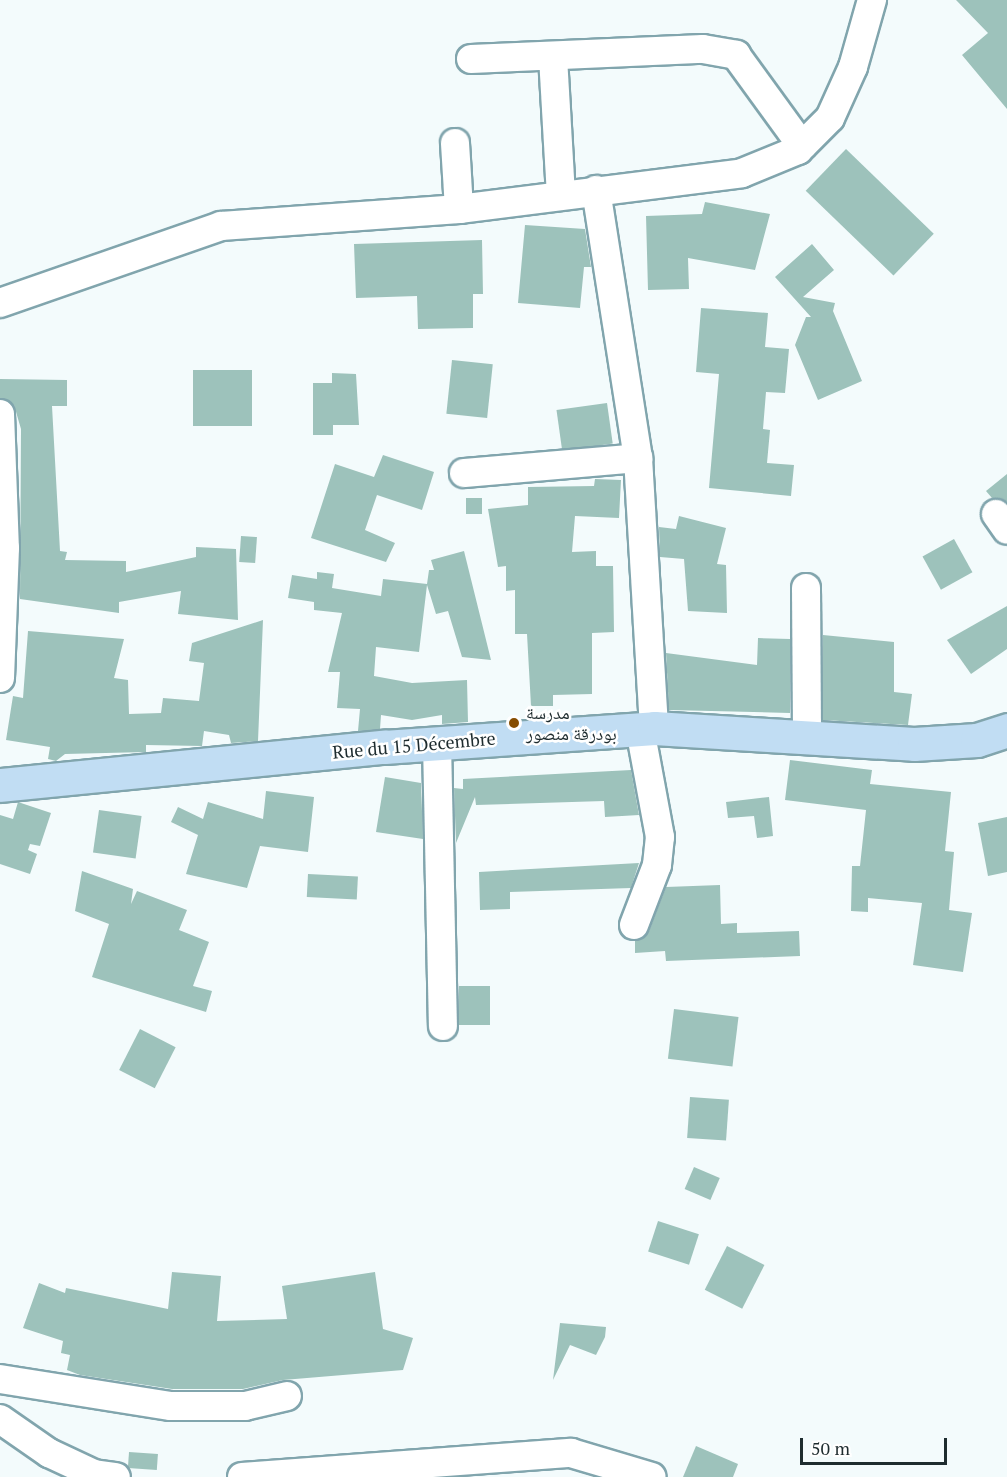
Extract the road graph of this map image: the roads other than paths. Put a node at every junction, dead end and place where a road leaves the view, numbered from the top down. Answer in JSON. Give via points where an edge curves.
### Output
{"nodes":[{"id":1,"x":873,"y":0,"type":"edge"},
{"id":2,"x":553,"y":57,"type":"junction"},
{"id":3,"x":471,"y":59,"type":"dead end"},
{"id":4,"x":455,"y":142,"type":"dead end"},
{"id":5,"x":802,"y":146,"type":"junction"},
{"id":6,"x":596,"y":190,"type":"junction"},
{"id":7,"x":561,"y":194,"type":"junction"},
{"id":8,"x":459,"y":209,"type":"junction"},
{"id":9,"x":0,"y":303,"type":"edge"},
{"id":10,"x":0,"y":414,"type":"edge"},
{"id":11,"x":638,"y":458,"type":"junction"},
{"id":12,"x":464,"y":472,"type":"dead end"},
{"id":13,"x":806,"y":588,"type":"dead end"},
{"id":14,"x":0,"y":678,"type":"edge"},
{"id":15,"x":647,"y":728,"type":"junction"},
{"id":16,"x":1007,"y":730,"type":"edge"},
{"id":17,"x":807,"y":735,"type":"junction"},
{"id":18,"x":437,"y":743,"type":"junction"},
{"id":19,"x":0,"y":785,"type":"edge"},
{"id":20,"x":634,"y":926,"type":"dead end"},
{"id":21,"x":443,"y":1026,"type":"dead end"},
{"id":22,"x":0,"y":1379,"type":"edge"},
{"id":23,"x":287,"y":1396,"type":"dead end"},
{"id":24,"x":0,"y":1419,"type":"edge"},
{"id":25,"x":116,"y":1477,"type":"edge"},
{"id":26,"x":242,"y":1477,"type":"edge"},
{"id":27,"x":652,"y":1477,"type":"edge"}],
"edges":[{"from":1,"to":5,"type":"street","via":[[854,67],[830,118]]},
{"from":2,"to":3,"type":"street"},
{"from":2,"to":5,"type":"street","via":[[703,49],[736,55]]},
{"from":2,"to":7,"type":"street"},
{"from":4,"to":8,"type":"street"},
{"from":5,"to":6,"type":"street","via":[[742,173]]},
{"from":6,"to":7,"type":"street"},
{"from":6,"to":11,"type":"street"},
{"from":7,"to":8,"type":"street"},
{"from":8,"to":9,"type":"street","via":[[221,226]]},
{"from":10,"to":14,"type":"street","via":[[5,548]]},
{"from":11,"to":12,"type":"street"},
{"from":11,"to":15,"type":"street"},
{"from":13,"to":17,"type":"street"},
{"from":15,"to":17,"type":"main road","name":"Rue du 15 Décembre"},
{"from":15,"to":18,"type":"main road","name":"Rue du 15 Décembre"},
{"from":15,"to":20,"type":"street","via":[[660,837],[657,865]]},
{"from":16,"to":17,"type":"main road","name":"Rue du 15 Décembre","via":[[976,740],[914,744]]},
{"from":18,"to":19,"type":"main road","name":"Rue du 15 Décembre"},
{"from":18,"to":21,"type":"street"},
{"from":22,"to":23,"type":"street","via":[[171,1406],[245,1406]]},
{"from":24,"to":25,"type":"street","via":[[49,1453],[94,1474]]},
{"from":26,"to":27,"type":"street","via":[[571,1453]]}]}
